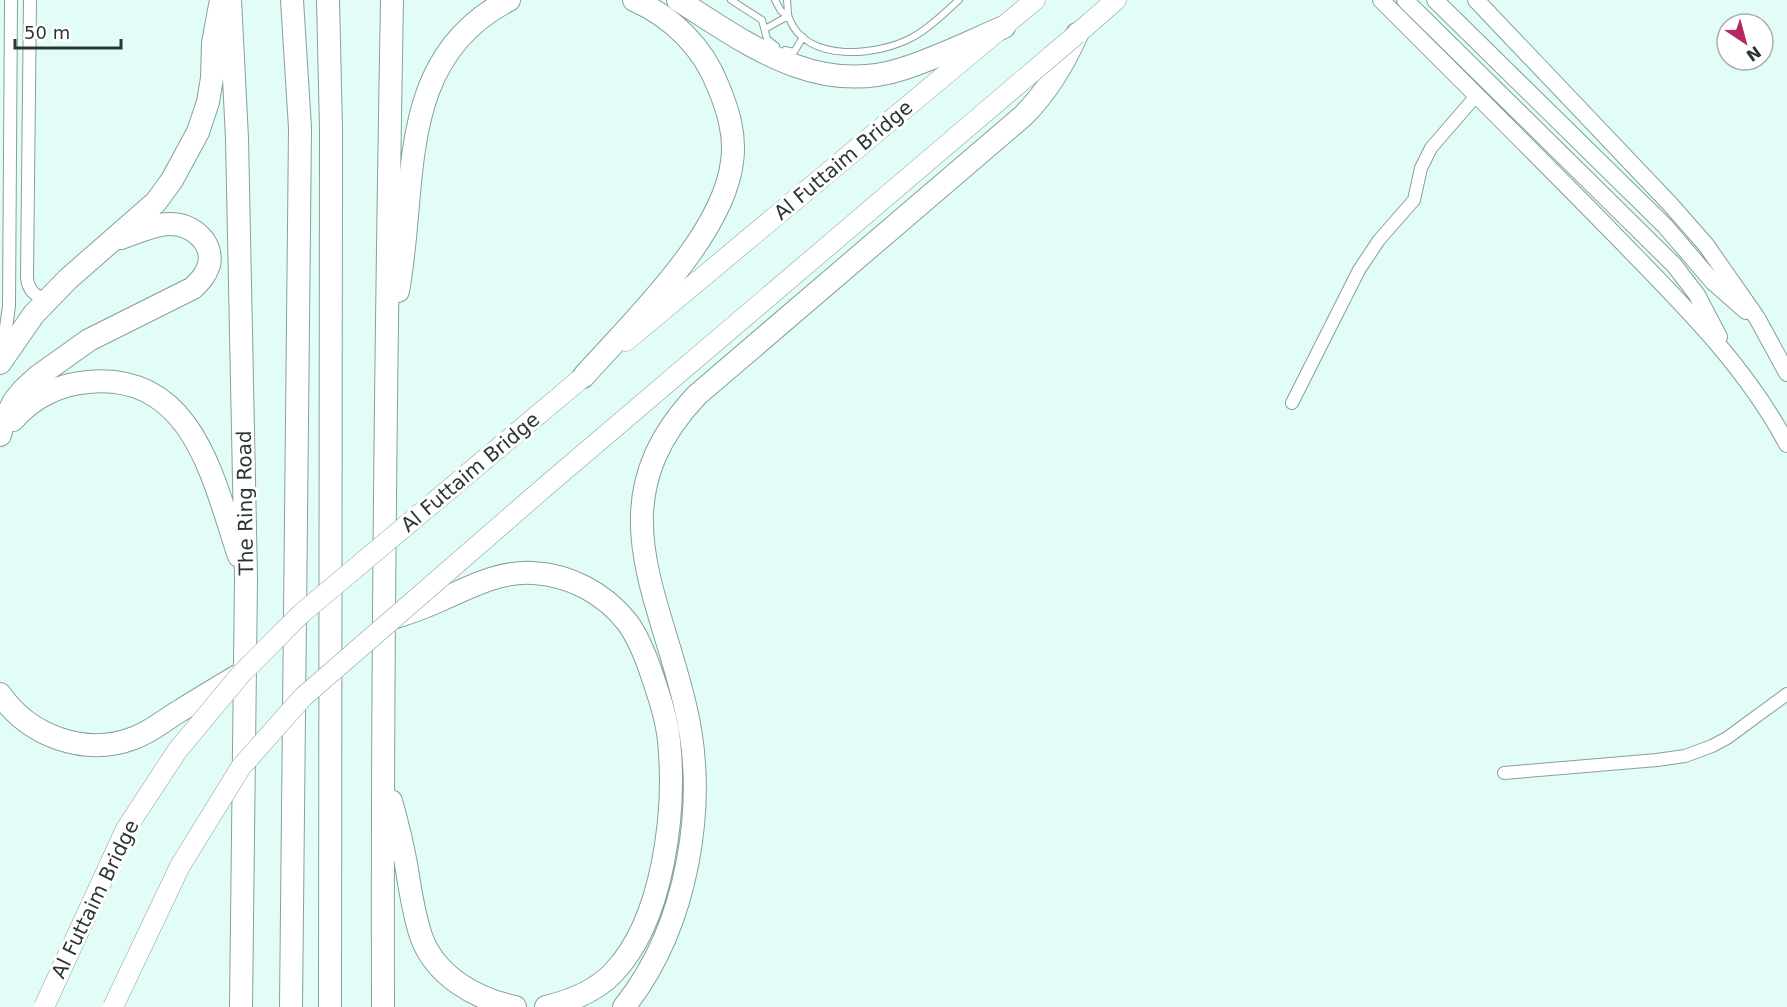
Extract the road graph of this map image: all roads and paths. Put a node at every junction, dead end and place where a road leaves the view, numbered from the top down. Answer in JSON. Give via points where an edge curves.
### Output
{"nodes":[{"id":1,"x":11,"y":0,"type":"edge"},
{"id":2,"x":30,"y":0,"type":"edge"},
{"id":3,"x":221,"y":0,"type":"edge"},
{"id":4,"x":230,"y":0,"type":"edge"},
{"id":5,"x":292,"y":0,"type":"edge"},
{"id":6,"x":328,"y":0,"type":"edge"},
{"id":7,"x":392,"y":0,"type":"edge"},
{"id":8,"x":509,"y":0,"type":"edge"},
{"id":9,"x":634,"y":0,"type":"edge"},
{"id":10,"x":678,"y":0,"type":"edge"},
{"id":11,"x":731,"y":0,"type":"edge"},
{"id":12,"x":776,"y":0,"type":"edge"},
{"id":13,"x":787,"y":0,"type":"edge"},
{"id":14,"x":960,"y":0,"type":"edge"},
{"id":15,"x":1035,"y":0,"type":"edge"},
{"id":16,"x":1116,"y":0,"type":"edge"},
{"id":17,"x":1381,"y":0,"type":"edge"},
{"id":18,"x":1405,"y":0,"type":"edge"},
{"id":19,"x":1435,"y":0,"type":"edge"},
{"id":20,"x":1476,"y":0,"type":"edge"},
{"id":21,"x":741,"y":2,"type":"edge"},
{"id":22,"x":788,"y":16,"type":"junction"},
{"id":23,"x":1004,"y":27,"type":"junction"},
{"id":24,"x":765,"y":29,"type":"junction"},
{"id":25,"x":1077,"y":34,"type":"junction"},
{"id":26,"x":803,"y":37,"type":"junction"},
{"id":27,"x":1476,"y":96,"type":"junction"},
{"id":28,"x":9,"y":222,"type":"junction"},
{"id":29,"x":27,"y":222,"type":"junction"},
{"id":30,"x":113,"y":240,"type":"junction"},
{"id":31,"x":48,"y":299,"type":"junction"},
{"id":32,"x":1757,"y":318,"type":"junction"},
{"id":33,"x":1723,"y":349,"type":"junction"},
{"id":34,"x":386,"y":355,"type":"junction"},
{"id":35,"x":1,"y":362,"type":"edge"},
{"id":36,"x":1787,"y":373,"type":"edge"},
{"id":37,"x":583,"y":377,"type":"junction"},
{"id":38,"x":1292,"y":403,"type":"dead end"},
{"id":39,"x":0,"y":437,"type":"edge"},
{"id":40,"x":1787,"y":444,"type":"edge"},
{"id":41,"x":246,"y":578,"type":"junction"},
{"id":42,"x":396,"y":617,"type":"junction"},
{"id":43,"x":241,"y":674,"type":"junction"},
{"id":44,"x":0,"y":694,"type":"edge"},
{"id":45,"x":1787,"y":694,"type":"edge"},
{"id":46,"x":382,"y":773,"type":"junction"},
{"id":47,"x":1504,"y":773,"type":"dead end"},
{"id":48,"x":44,"y":1007,"type":"edge"},
{"id":49,"x":113,"y":1007,"type":"edge"},
{"id":50,"x":242,"y":1007,"type":"edge"},
{"id":51,"x":291,"y":1007,"type":"edge"},
{"id":52,"x":330,"y":1007,"type":"edge"},
{"id":53,"x":383,"y":1007,"type":"edge"},
{"id":54,"x":515,"y":1007,"type":"edge"},
{"id":55,"x":546,"y":1007,"type":"edge"},
{"id":56,"x":624,"y":1007,"type":"edge"}],
"edges":[{"from":1,"to":28,"type":"street"},
{"from":2,"to":29,"type":"street"},
{"from":3,"to":30,"type":"highway","via":[[208,102],[198,132],[156,202]]},
{"from":4,"to":41,"type":"highway","name":"The Ring Road","via":[[237,138]]},
{"from":5,"to":51,"type":"highway","via":[[300,140]]},
{"from":6,"to":52,"type":"highway"},
{"from":7,"to":34,"type":"highway"},
{"from":8,"to":34,"type":"highway","via":[[491,9],[459,37],[441,60],[422,105],[410,170],[404,259]]},
{"from":9,"to":37,"type":"highway","via":[[680,28],[714,76],[729,117],[732,162],[717,209],[692,250]]},
{"from":10,"to":23,"type":"highway","via":[[765,54],[830,75],[900,70]]},
{"from":11,"to":21,"type":"lane"},
{"from":12,"to":22,"type":"lane"},
{"from":13,"to":22,"type":"lane"},
{"from":14,"to":26,"type":"lane","via":[[922,32],[883,49],[840,51]]},
{"from":15,"to":23,"type":"main road","name":"Al Futtaim Bridge"},
{"from":16,"to":25,"type":"main road"},
{"from":17,"to":27,"type":"main road"},
{"from":18,"to":33,"type":"main road","via":[[1674,265],[1708,313]]},
{"from":19,"to":32,"type":"main road","via":[[1665,226],[1719,289]]},
{"from":20,"to":32,"type":"main road","via":[[1683,219]]},
{"from":21,"to":24,"type":"lane","via":[[762,20]]},
{"from":22,"to":24,"type":"lane"},
{"from":22,"to":26,"type":"lane"},
{"from":23,"to":37,"type":"main road","name":"Al Futtaim Bridge"},
{"from":24,"to":26,"type":"lane","via":[[770,43],[789,52],[797,49]]},
{"from":25,"to":42,"type":"main road","bridge":true},
{"from":25,"to":56,"type":"highway","via":[[1055,79],[1023,116],[697,395],[676,418],[659,447],[643,497],[642,546],[646,572],[686,706],[695,781],[694,812],[677,905],[651,966]]},
{"from":27,"to":33,"type":"main road"},
{"from":27,"to":38,"type":"street","via":[[1431,148],[1421,168],[1414,200],[1368,255]]},
{"from":28,"to":29,"type":"street"},
{"from":28,"to":35,"type":"street","via":[[9,306]]},
{"from":29,"to":31,"type":"street","via":[[27,284],[35,295]]},
{"from":30,"to":31,"type":"highway"},
{"from":30,"to":39,"type":"highway","via":[[157,226],[182,225],[200,235],[209,253],[209,265],[193,288],[89,340],[37,377],[14,401]]},
{"from":31,"to":35,"type":"highway","via":[[22,328]]},
{"from":32,"to":36,"type":"main road"},
{"from":33,"to":40,"type":"main road"},
{"from":34,"to":46,"type":"highway"},
{"from":37,"to":43,"type":"main road","name":"Al Futtaim Bridge","bridge":true,"via":[[302,612]]},
{"from":39,"to":41,"type":"highway","via":[[29,405],[74,383],[116,382],[155,395],[172,408],[198,443]]},
{"from":41,"to":50,"type":"highway","name":"The Ring Road"},
{"from":42,"to":49,"type":"main road","bridge":true,"via":[[303,697],[241,767],[180,866]]},
{"from":42,"to":55,"type":"highway","via":[[488,579],[521,573],[554,576],[585,588],[613,606],[639,642],[647,662],[669,738],[672,784],[668,836],[650,907],[628,955],[612,975],[577,998]]},
{"from":43,"to":44,"type":"highway","via":[[153,729],[111,744],[65,741],[44,734],[24,722]]},
{"from":43,"to":48,"type":"main road","name":"Al Futtaim Bridge","bridge":true,"via":[[177,751],[126,829]]},
{"from":45,"to":47,"type":"street","via":[[1727,738],[1686,756]]},
{"from":46,"to":53,"type":"highway"},
{"from":46,"to":54,"type":"highway","via":[[422,938],[434,960],[451,979],[472,993]]}]}
